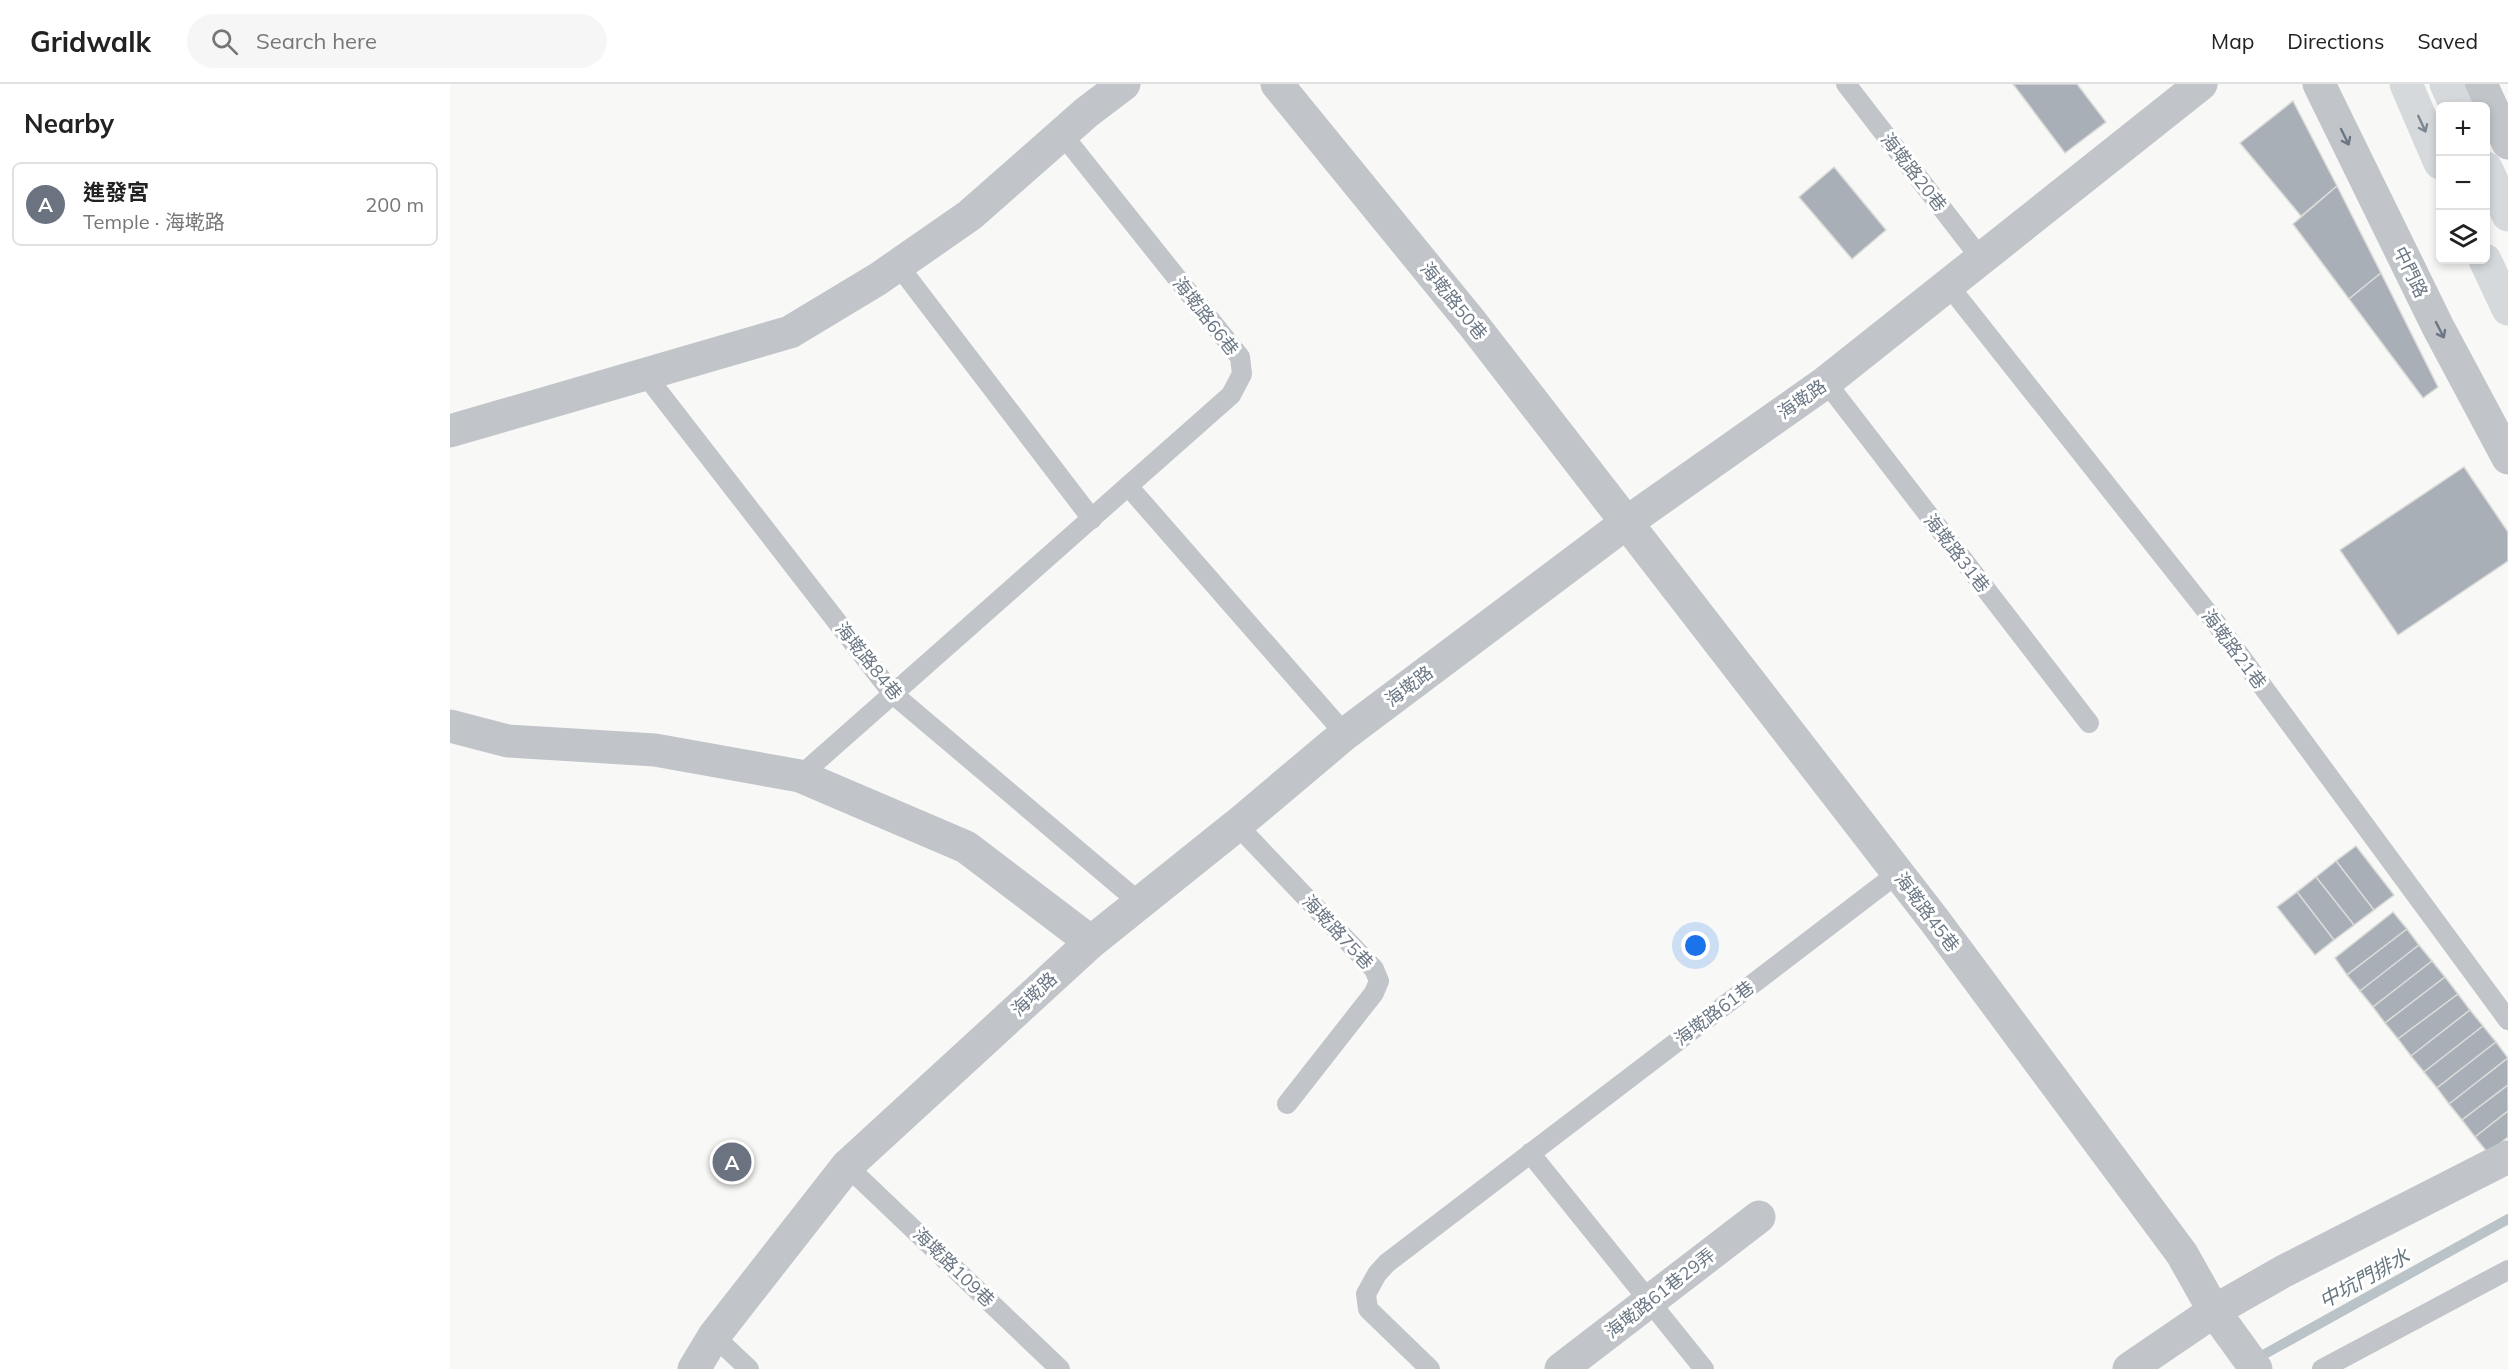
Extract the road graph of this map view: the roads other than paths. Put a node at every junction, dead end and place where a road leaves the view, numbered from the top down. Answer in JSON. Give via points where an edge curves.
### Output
{"nodes":[{"id":1,"x":1124,"y":84,"type":"edge"},
{"id":2,"x":1277,"y":84,"type":"edge"},
{"id":3,"x":1846,"y":84,"type":"edge"},
{"id":4,"x":2201,"y":84,"type":"edge"},
{"id":5,"x":2319,"y":84,"type":"edge"},
{"id":6,"x":2406,"y":84,"type":"edge"},
{"id":7,"x":2446,"y":84,"type":"edge"},
{"id":8,"x":2481,"y":84,"type":"edge"},
{"id":9,"x":2454,"y":102,"type":"edge"},
{"id":10,"x":1062,"y":134,"type":"junction"},
{"id":11,"x":2508,"y":143,"type":"edge"},
{"id":12,"x":2437,"y":156,"type":"edge"},
{"id":13,"x":2490,"y":177,"type":"edge"},
{"id":14,"x":2508,"y":215,"type":"edge"},
{"id":15,"x":1982,"y":260,"type":"junction"},
{"id":16,"x":2487,"y":264,"type":"edge"},
{"id":17,"x":898,"y":265,"type":"junction"},
{"id":18,"x":1949,"y":286,"type":"junction"},
{"id":19,"x":2508,"y":309,"type":"edge"},
{"id":20,"x":644,"y":373,"type":"junction"},
{"id":21,"x":1826,"y":382,"type":"junction"},
{"id":22,"x":450,"y":431,"type":"edge"},
{"id":23,"x":2508,"y":458,"type":"edge"},
{"id":24,"x":1128,"y":486,"type":"junction"},
{"id":25,"x":1092,"y":519,"type":"junction"},
{"id":26,"x":1626,"y":523,"type":"junction"},
{"id":27,"x":893,"y":694,"type":"junction"},
{"id":28,"x":2089,"y":723,"type":"dead end"},
{"id":29,"x":450,"y":726,"type":"edge"},
{"id":30,"x":1345,"y":734,"type":"junction"},
{"id":31,"x":800,"y":776,"type":"junction"},
{"id":32,"x":1237,"y":825,"type":"junction"},
{"id":33,"x":1898,"y":873,"type":"junction"},
{"id":34,"x":1140,"y":903,"type":"junction"},
{"id":35,"x":1091,"y":942,"type":"junction"},
{"id":36,"x":2508,"y":1020,"type":"edge"},
{"id":37,"x":1287,"y":1104,"type":"dead end"},
{"id":38,"x":1530,"y":1153,"type":"junction"},
{"id":39,"x":2508,"y":1157,"type":"edge"},
{"id":40,"x":847,"y":1166,"type":"junction"},
{"id":41,"x":1759,"y":1217,"type":"dead end"},
{"id":42,"x":2508,"y":1270,"type":"edge"},
{"id":43,"x":1650,"y":1301,"type":"junction"},
{"id":44,"x":2219,"y":1318,"type":"junction"},
{"id":45,"x":714,"y":1336,"type":"junction"},
{"id":46,"x":694,"y":1369,"type":"edge"},
{"id":47,"x":749,"y":1369,"type":"edge"},
{"id":48,"x":1060,"y":1369,"type":"edge"},
{"id":49,"x":1430,"y":1369,"type":"edge"},
{"id":50,"x":1561,"y":1369,"type":"edge"},
{"id":51,"x":1704,"y":1369,"type":"edge"},
{"id":52,"x":2129,"y":1369,"type":"edge"},
{"id":53,"x":2256,"y":1369,"type":"edge"},
{"id":54,"x":2322,"y":1369,"type":"edge"}],
"edges":[{"from":1,"to":10,"type":"street"},
{"from":2,"to":26,"type":"street","name":"海墘路50巷","via":[[1472,323]]},
{"from":3,"to":15,"type":"lane","name":"海墘路20巷"},
{"from":4,"to":15,"type":"street","name":"海墘路"},
{"from":5,"to":23,"type":"street","name":"中門路","one_way":true,"via":[[2438,327]]},
{"from":6,"to":12,"type":"main road","one_way":true},
{"from":7,"to":9,"type":"main road"},
{"from":8,"to":11,"type":"street"},
{"from":10,"to":17,"type":"street","via":[[970,215]]},
{"from":10,"to":24,"type":"lane","name":"海墘路66巷","via":[[1240,357],[1242,374],[1232,395]]},
{"from":13,"to":14,"type":"main road"},
{"from":15,"to":18,"type":"street","name":"海墘路"},
{"from":16,"to":19,"type":"main road"},
{"from":17,"to":20,"type":"street","via":[[790,332]]},
{"from":17,"to":25,"type":"lane"},
{"from":18,"to":21,"type":"street","name":"海墘路"},
{"from":18,"to":36,"type":"lane","name":"海墘路21巷","via":[[2216,623]]},
{"from":20,"to":22,"type":"street"},
{"from":20,"to":27,"type":"lane","name":"海墘路84巷"},
{"from":21,"to":26,"type":"street","name":"海墘路"},
{"from":21,"to":28,"type":"lane","name":"海墘路31巷"},
{"from":24,"to":25,"type":"lane","name":"海墘路66巷"},
{"from":24,"to":30,"type":"lane"},
{"from":25,"to":27,"type":"lane","name":"海墘路66巷"},
{"from":26,"to":30,"type":"street","name":"海墘路"},
{"from":26,"to":33,"type":"street","name":"海墘路45巷"},
{"from":27,"to":31,"type":"lane","name":"海墘路66巷"},
{"from":27,"to":34,"type":"lane","name":"海墘路84巷"},
{"from":29,"to":31,"type":"street","via":[[508,741],[655,750]]},
{"from":30,"to":32,"type":"street","name":"海墘路"},
{"from":31,"to":35,"type":"street","via":[[966,847]]},
{"from":32,"to":34,"type":"street","name":"海墘路"},
{"from":32,"to":37,"type":"lane","name":"海墘路75巷","via":[[1374,969],[1379,981],[1374,993]]},
{"from":33,"to":38,"type":"lane","name":"海墘路61巷"},
{"from":33,"to":44,"type":"street","name":"海墘路45巷","via":[[2175,1244]]},
{"from":34,"to":35,"type":"street","name":"海墘路"},
{"from":35,"to":40,"type":"street","name":"海墘路"},
{"from":38,"to":43,"type":"lane"},
{"from":38,"to":49,"type":"lane","name":"海墘路61巷","via":[[1387,1263],[1366,1294],[1368,1309]]},
{"from":39,"to":44,"type":"street","via":[[2284,1271]]},
{"from":40,"to":45,"type":"street","name":"海墘路"},
{"from":40,"to":48,"type":"lane","name":"海墘路109巷"},
{"from":41,"to":43,"type":"street","name":"海墘路61巷29弄"},
{"from":42,"to":54,"type":"lane"},
{"from":43,"to":50,"type":"street","name":"海墘路61巷29弄"},
{"from":43,"to":51,"type":"lane"},
{"from":44,"to":52,"type":"street"},
{"from":44,"to":53,"type":"street","name":"海墘路45巷"},
{"from":45,"to":46,"type":"street","name":"海墘路"},
{"from":45,"to":47,"type":"lane"}]}
